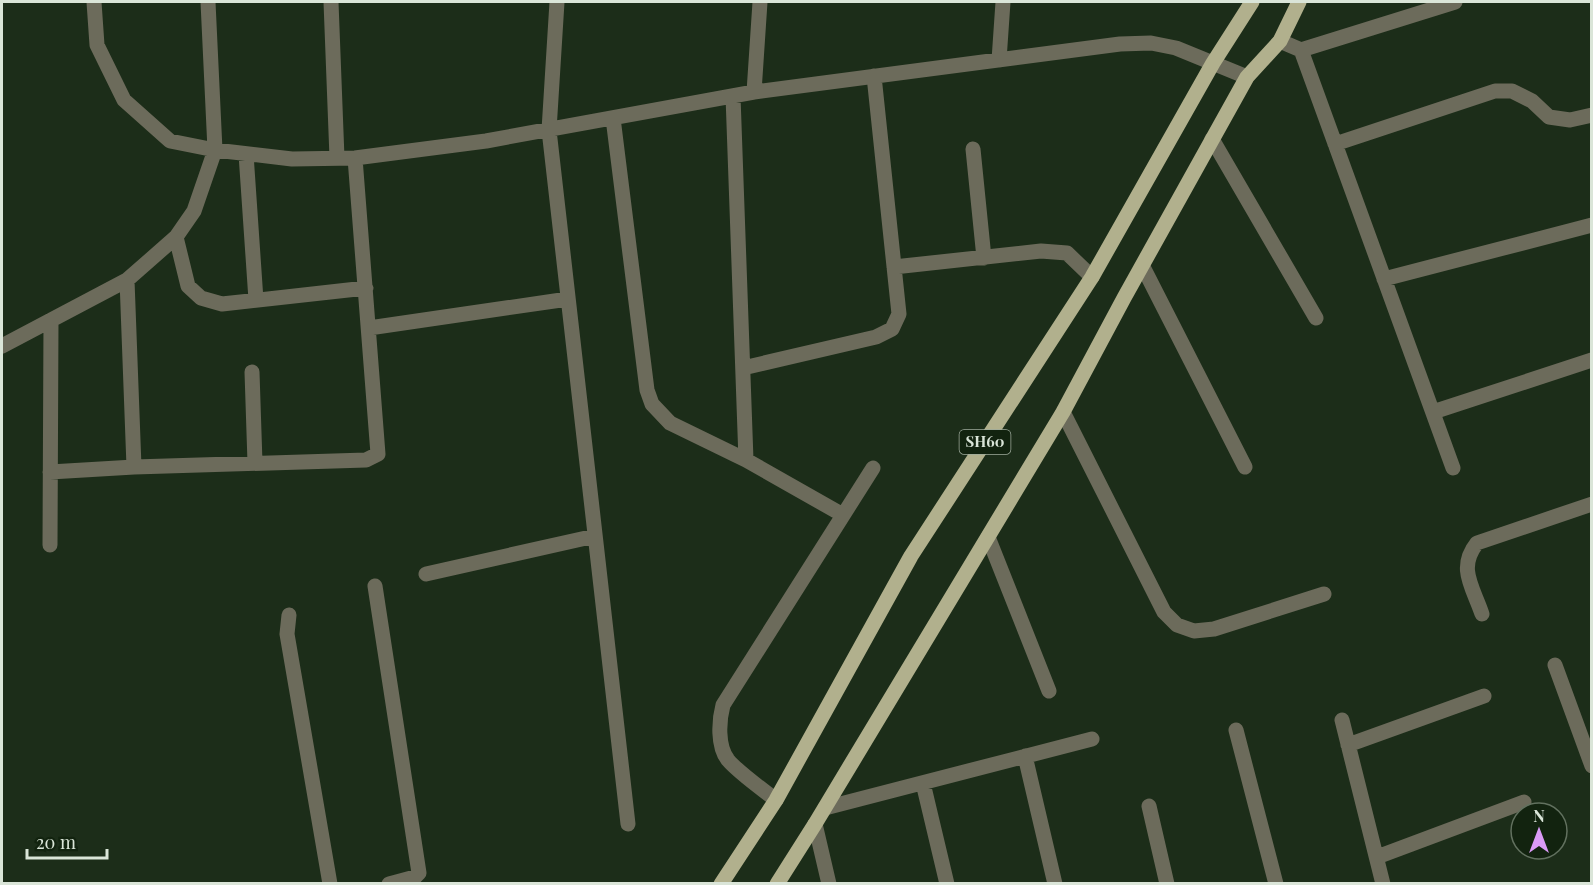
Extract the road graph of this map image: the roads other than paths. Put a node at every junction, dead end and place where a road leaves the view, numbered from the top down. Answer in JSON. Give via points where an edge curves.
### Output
{"nodes":[{"id":1,"x":94,"y":2,"type":"edge"},
{"id":2,"x":208,"y":2,"type":"edge"},
{"id":3,"x":331,"y":2,"type":"edge"},
{"id":4,"x":557,"y":2,"type":"edge"},
{"id":5,"x":760,"y":2,"type":"edge"},
{"id":6,"x":1003,"y":2,"type":"edge"},
{"id":7,"x":1252,"y":2,"type":"edge"},
{"id":8,"x":1299,"y":2,"type":"edge"},
{"id":9,"x":1455,"y":2,"type":"edge"},
{"id":10,"x":1280,"y":41,"type":"junction"},
{"id":11,"x":1301,"y":50,"type":"junction"},
{"id":12,"x":999,"y":60,"type":"junction"},
{"id":13,"x":1213,"y":63,"type":"junction"},
{"id":14,"x":874,"y":76,"type":"junction"},
{"id":15,"x":1247,"y":77,"type":"junction"},
{"id":16,"x":754,"y":92,"type":"junction"},
{"id":17,"x":733,"y":96,"type":"junction"},
{"id":18,"x":1592,"y":115,"type":"edge"},
{"id":19,"x":613,"y":118,"type":"junction"},
{"id":20,"x":549,"y":130,"type":"junction"},
{"id":21,"x":1212,"y":139,"type":"junction"},
{"id":22,"x":1335,"y":144,"type":"junction"},
{"id":23,"x":974,"y":148,"type":"dead end"},
{"id":24,"x":215,"y":150,"type":"junction"},
{"id":25,"x":246,"y":154,"type":"junction"},
{"id":26,"x":337,"y":158,"type":"junction"},
{"id":27,"x":355,"y":158,"type":"junction"},
{"id":28,"x":1592,"y":225,"type":"edge"},
{"id":29,"x":176,"y":237,"type":"junction"},
{"id":30,"x":984,"y":258,"type":"junction"},
{"id":31,"x":894,"y":267,"type":"junction"},
{"id":32,"x":1143,"y":267,"type":"junction"},
{"id":33,"x":1092,"y":277,"type":"junction"},
{"id":34,"x":1384,"y":279,"type":"junction"},
{"id":35,"x":127,"y":280,"type":"junction"},
{"id":36,"x":366,"y":288,"type":"junction"},
{"id":37,"x":568,"y":299,"type":"junction"},
{"id":38,"x":256,"y":300,"type":"junction"},
{"id":39,"x":1316,"y":318,"type":"dead end"},
{"id":40,"x":51,"y":320,"type":"junction"},
{"id":41,"x":369,"y":328,"type":"junction"},
{"id":42,"x":2,"y":346,"type":"edge"},
{"id":43,"x":1592,"y":360,"type":"edge"},
{"id":44,"x":743,"y":368,"type":"junction"},
{"id":45,"x":252,"y":372,"type":"dead end"},
{"id":46,"x":1064,"y":411,"type":"junction"},
{"id":47,"x":1433,"y":412,"type":"junction"},
{"id":48,"x":746,"y":460,"type":"junction"},
{"id":49,"x":255,"y":463,"type":"junction"},
{"id":50,"x":134,"y":467,"type":"junction"},
{"id":51,"x":1245,"y":467,"type":"dead end"},
{"id":52,"x":873,"y":468,"type":"dead end"},
{"id":53,"x":1453,"y":468,"type":"dead end"},
{"id":54,"x":50,"y":472,"type":"junction"},
{"id":55,"x":1592,"y":504,"type":"edge"},
{"id":56,"x":843,"y":514,"type":"junction"},
{"id":57,"x":595,"y":536,"type":"junction"},
{"id":58,"x":988,"y":537,"type":"junction"},
{"id":59,"x":50,"y":545,"type":"dead end"},
{"id":60,"x":426,"y":574,"type":"dead end"},
{"id":61,"x":375,"y":585,"type":"dead end"},
{"id":62,"x":1324,"y":594,"type":"dead end"},
{"id":63,"x":1482,"y":614,"type":"dead end"},
{"id":64,"x":289,"y":615,"type":"dead end"},
{"id":65,"x":1555,"y":665,"type":"dead end"},
{"id":66,"x":1049,"y":691,"type":"dead end"},
{"id":67,"x":1484,"y":696,"type":"dead end"},
{"id":68,"x":1342,"y":720,"type":"dead end"},
{"id":69,"x":1236,"y":730,"type":"dead end"},
{"id":70,"x":1092,"y":739,"type":"dead end"},
{"id":71,"x":1348,"y":746,"type":"junction"},
{"id":72,"x":1025,"y":756,"type":"junction"},
{"id":73,"x":1592,"y":766,"type":"edge"},
{"id":74,"x":923,"y":783,"type":"junction"},
{"id":75,"x":776,"y":800,"type":"junction"},
{"id":76,"x":1149,"y":806,"type":"dead end"},
{"id":77,"x":825,"y":808,"type":"junction"},
{"id":78,"x":1509,"y":808,"type":"edge"},
{"id":79,"x":628,"y":824,"type":"dead end"},
{"id":80,"x":815,"y":824,"type":"junction"},
{"id":81,"x":1377,"y":857,"type":"junction"},
{"id":82,"x":330,"y":884,"type":"edge"},
{"id":83,"x":389,"y":884,"type":"edge"},
{"id":84,"x":721,"y":884,"type":"edge"},
{"id":85,"x":777,"y":884,"type":"edge"},
{"id":86,"x":829,"y":884,"type":"edge"},
{"id":87,"x":947,"y":884,"type":"edge"},
{"id":88,"x":1055,"y":884,"type":"edge"},
{"id":89,"x":1167,"y":884,"type":"edge"},
{"id":90,"x":1276,"y":884,"type":"edge"},
{"id":91,"x":1383,"y":884,"type":"edge"}],
"edges":[{"from":1,"to":24,"type":"street","via":[[97,45],[124,100],[170,141]]},
{"from":2,"to":24,"type":"street"},
{"from":3,"to":26,"type":"street"},
{"from":4,"to":20,"type":"street"},
{"from":5,"to":16,"type":"street"},
{"from":6,"to":12,"type":"street"},
{"from":7,"to":13,"type":"main road","number":"SH60"},
{"from":8,"to":10,"type":"main road","number":"SH60"},
{"from":9,"to":11,"type":"street"},
{"from":10,"to":11,"type":"street"},
{"from":10,"to":15,"type":"main road","number":"SH60"},
{"from":11,"to":22,"type":"street"},
{"from":12,"to":13,"type":"street","via":[[1151,43]]},
{"from":12,"to":14,"type":"street"},
{"from":13,"to":15,"type":"street"},
{"from":13,"to":33,"type":"main road","number":"SH60"},
{"from":14,"to":16,"type":"street"},
{"from":14,"to":31,"type":"street"},
{"from":15,"to":21,"type":"main road","number":"SH60"},
{"from":16,"to":17,"type":"street"},
{"from":17,"to":19,"type":"street"},
{"from":17,"to":44,"type":"street"},
{"from":18,"to":22,"type":"street","via":[[1570,120],[1550,117],[1532,101],[1512,91],[1495,91]]},
{"from":19,"to":20,"type":"street"},
{"from":19,"to":48,"type":"street","via":[[652,405],[670,423]]},
{"from":20,"to":27,"type":"street"},
{"from":20,"to":37,"type":"street"},
{"from":21,"to":32,"type":"main road","number":"SH60"},
{"from":21,"to":39,"type":"street"},
{"from":22,"to":34,"type":"street"},
{"from":23,"to":30,"type":"street"},
{"from":24,"to":25,"type":"street"},
{"from":24,"to":29,"type":"street","via":[[194,211]]},
{"from":25,"to":26,"type":"street"},
{"from":25,"to":38,"type":"street"},
{"from":26,"to":27,"type":"street"},
{"from":27,"to":36,"type":"street"},
{"from":28,"to":34,"type":"street"},
{"from":29,"to":35,"type":"street"},
{"from":29,"to":38,"type":"street","via":[[188,286],[201,298],[222,304]]},
{"from":30,"to":31,"type":"street"},
{"from":30,"to":33,"type":"street","via":[[1041,251],[1067,253]]},
{"from":31,"to":44,"type":"street","via":[[898,314],[892,329],[876,337]]},
{"from":32,"to":46,"type":"main road","number":"SH60"},
{"from":32,"to":51,"type":"street"},
{"from":33,"to":75,"type":"main road","number":"SH60","via":[[911,556]]},
{"from":34,"to":47,"type":"street"},
{"from":35,"to":40,"type":"street"},
{"from":35,"to":50,"type":"street"},
{"from":36,"to":38,"type":"street"},
{"from":36,"to":41,"type":"street"},
{"from":37,"to":41,"type":"street"},
{"from":37,"to":57,"type":"street"},
{"from":40,"to":42,"type":"street"},
{"from":40,"to":54,"type":"street"},
{"from":41,"to":49,"type":"street","via":[[378,454],[366,460]]},
{"from":43,"to":47,"type":"street"},
{"from":44,"to":48,"type":"street"},
{"from":45,"to":49,"type":"street"},
{"from":46,"to":58,"type":"main road","number":"SH60"},
{"from":46,"to":62,"type":"street","via":[[1164,612],[1177,624],[1194,631],[1214,629]]},
{"from":47,"to":53,"type":"street"},
{"from":48,"to":56,"type":"street"},
{"from":49,"to":50,"type":"street"},
{"from":50,"to":54,"type":"street"},
{"from":52,"to":56,"type":"street"},
{"from":54,"to":59,"type":"street"},
{"from":55,"to":63,"type":"street","via":[[1477,543],[1469,553],[1466,568]]},
{"from":56,"to":75,"type":"street","via":[[719,717],[727,759]]},
{"from":57,"to":60,"type":"street"},
{"from":57,"to":79,"type":"street"},
{"from":58,"to":66,"type":"street"},
{"from":58,"to":77,"type":"main road","number":"SH60"},
{"from":61,"to":83,"type":"street","via":[[419,873],[415,878]]},
{"from":64,"to":82,"type":"street","via":[[287,634]]},
{"from":65,"to":73,"type":"street"},
{"from":67,"to":71,"type":"street"},
{"from":68,"to":71,"type":"street"},
{"from":69,"to":90,"type":"street"},
{"from":70,"to":72,"type":"street"},
{"from":71,"to":81,"type":"street"},
{"from":72,"to":74,"type":"street"},
{"from":72,"to":88,"type":"street"},
{"from":74,"to":77,"type":"street"},
{"from":74,"to":87,"type":"street"},
{"from":75,"to":84,"type":"main road","number":"SH60"},
{"from":76,"to":89,"type":"street"},
{"from":77,"to":80,"type":"main road","number":"SH60"},
{"from":78,"to":81,"type":"street"},
{"from":80,"to":85,"type":"main road","number":"SH60"},
{"from":80,"to":86,"type":"street"},
{"from":81,"to":91,"type":"street"}]}
